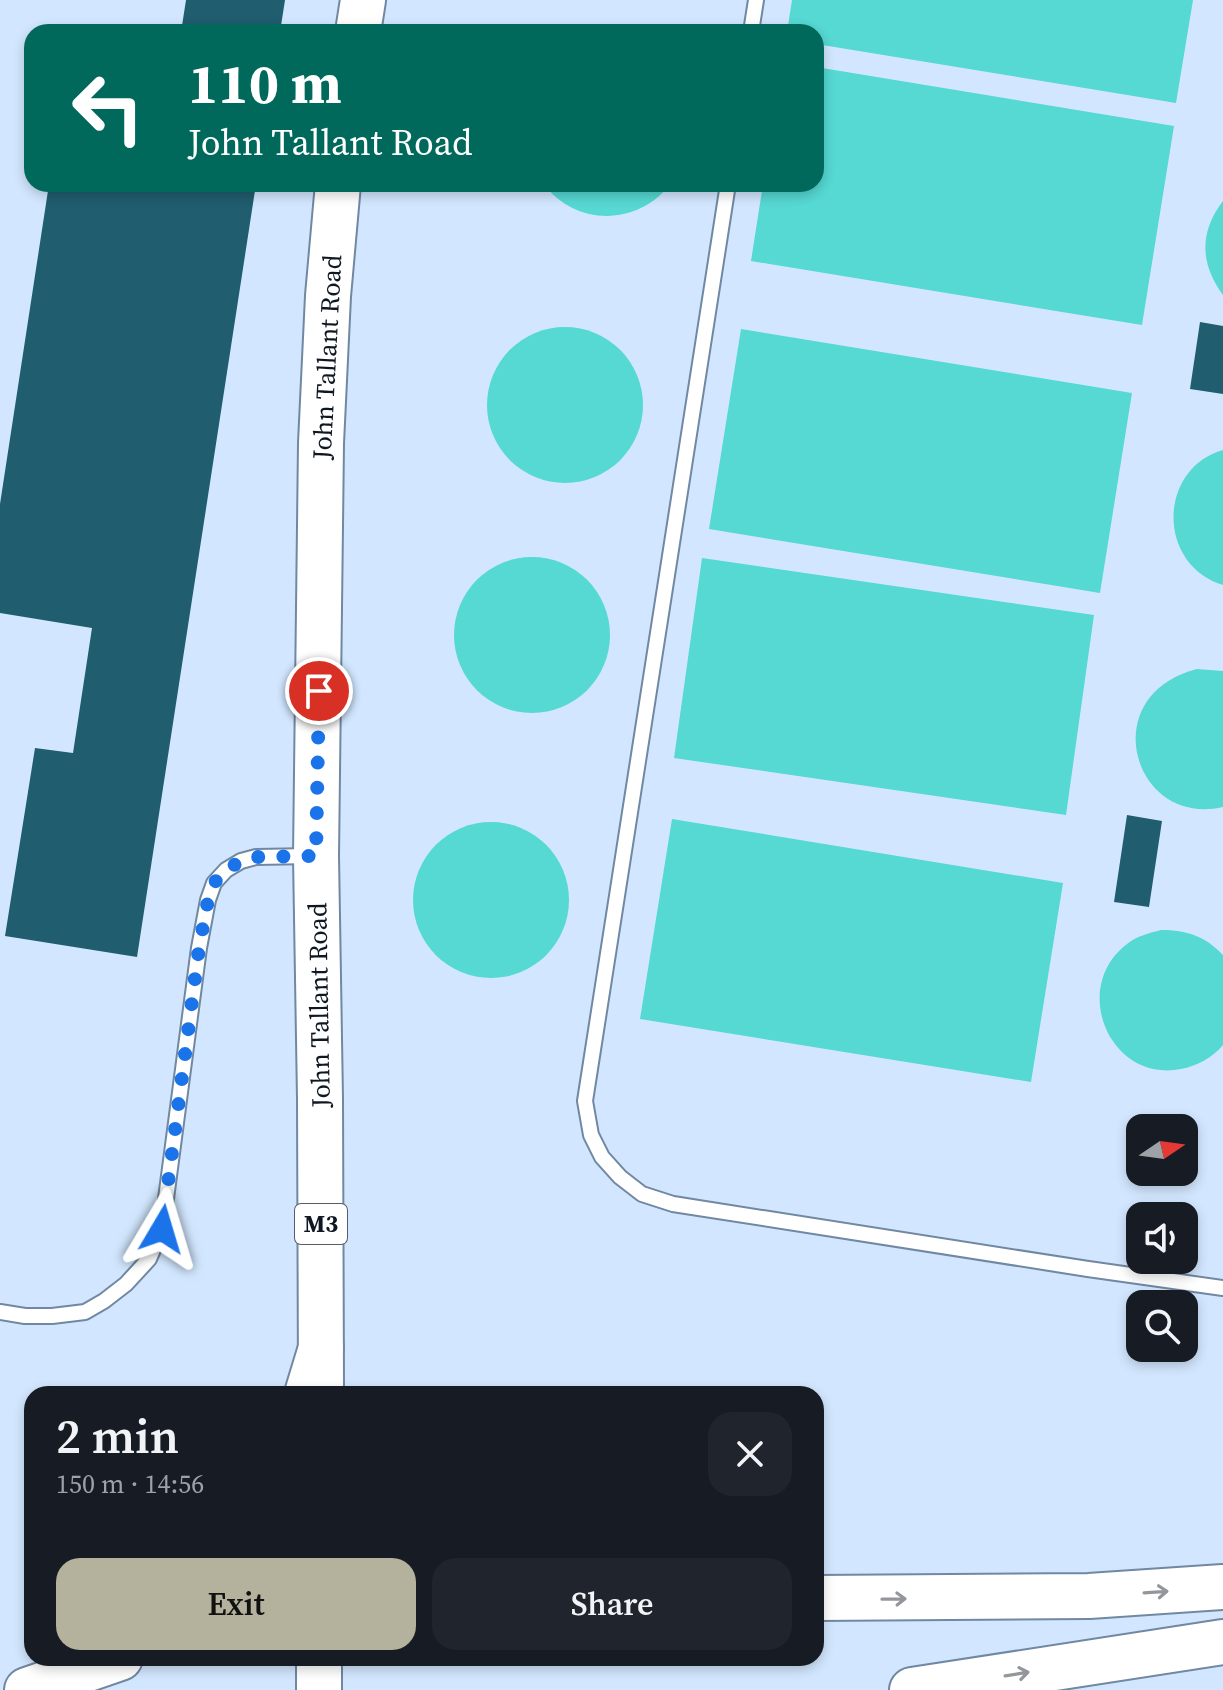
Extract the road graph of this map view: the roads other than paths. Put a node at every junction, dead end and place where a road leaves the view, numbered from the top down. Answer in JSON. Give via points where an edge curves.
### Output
{"nodes":[{"id":1,"x":363,"y":0,"type":"edge"},
{"id":2,"x":756,"y":0,"type":"edge"},
{"id":3,"x":359,"y":24,"type":"edge"},
{"id":4,"x":752,"y":24,"type":"edge"},
{"id":5,"x":337,"y":192,"type":"edge"},
{"id":6,"x":727,"y":192,"type":"edge"},
{"id":7,"x":316,"y":856,"type":"junction"},
{"id":8,"x":1223,"y":1288,"type":"edge"},
{"id":9,"x":0,"y":1312,"type":"edge"},
{"id":10,"x":321,"y":1348,"type":"junction"},
{"id":11,"x":309,"y":1386,"type":"edge"},
{"id":12,"x":321,"y":1386,"type":"edge"},
{"id":13,"x":1223,"y":1587,"type":"edge"},
{"id":14,"x":824,"y":1598,"type":"edge"},
{"id":15,"x":1223,"y":1642,"type":"edge"},
{"id":16,"x":92,"y":1666,"type":"edge"},
{"id":17,"x":319,"y":1666,"type":"edge"},
{"id":18,"x":27,"y":1690,"type":"edge"},
{"id":19,"x":319,"y":1690,"type":"edge"},
{"id":20,"x":912,"y":1690,"type":"edge"}],
"edges":[{"from":1,"to":3,"type":"main road"},
{"from":2,"to":4,"type":"lane"},
{"from":5,"to":7,"type":"main road","name":"John Tallant Road","number":"M3","via":[[321,443]]},
{"from":6,"to":8,"type":"lane","via":[[585,1101],[591,1135],[620,1177],[642,1194],[673,1204]]},
{"from":7,"to":9,"type":"lane","via":[[256,857],[226,870],[214,883],[199,948],[162,1229],[149,1259],[126,1284],[85,1312]]},
{"from":7,"to":10,"type":"main road","name":"John Tallant Road","number":"M3"},
{"from":10,"to":11,"type":"main road"},
{"from":10,"to":12,"type":"main road","name":"John Tallant Road","number":"M3"},
{"from":14,"to":13,"type":"main road","one_way":true,"via":[[1089,1596]]},
{"from":20,"to":15,"type":"main road","one_way":true},
{"from":16,"to":18,"type":"main road"},
{"from":17,"to":19,"type":"main road"}]}
